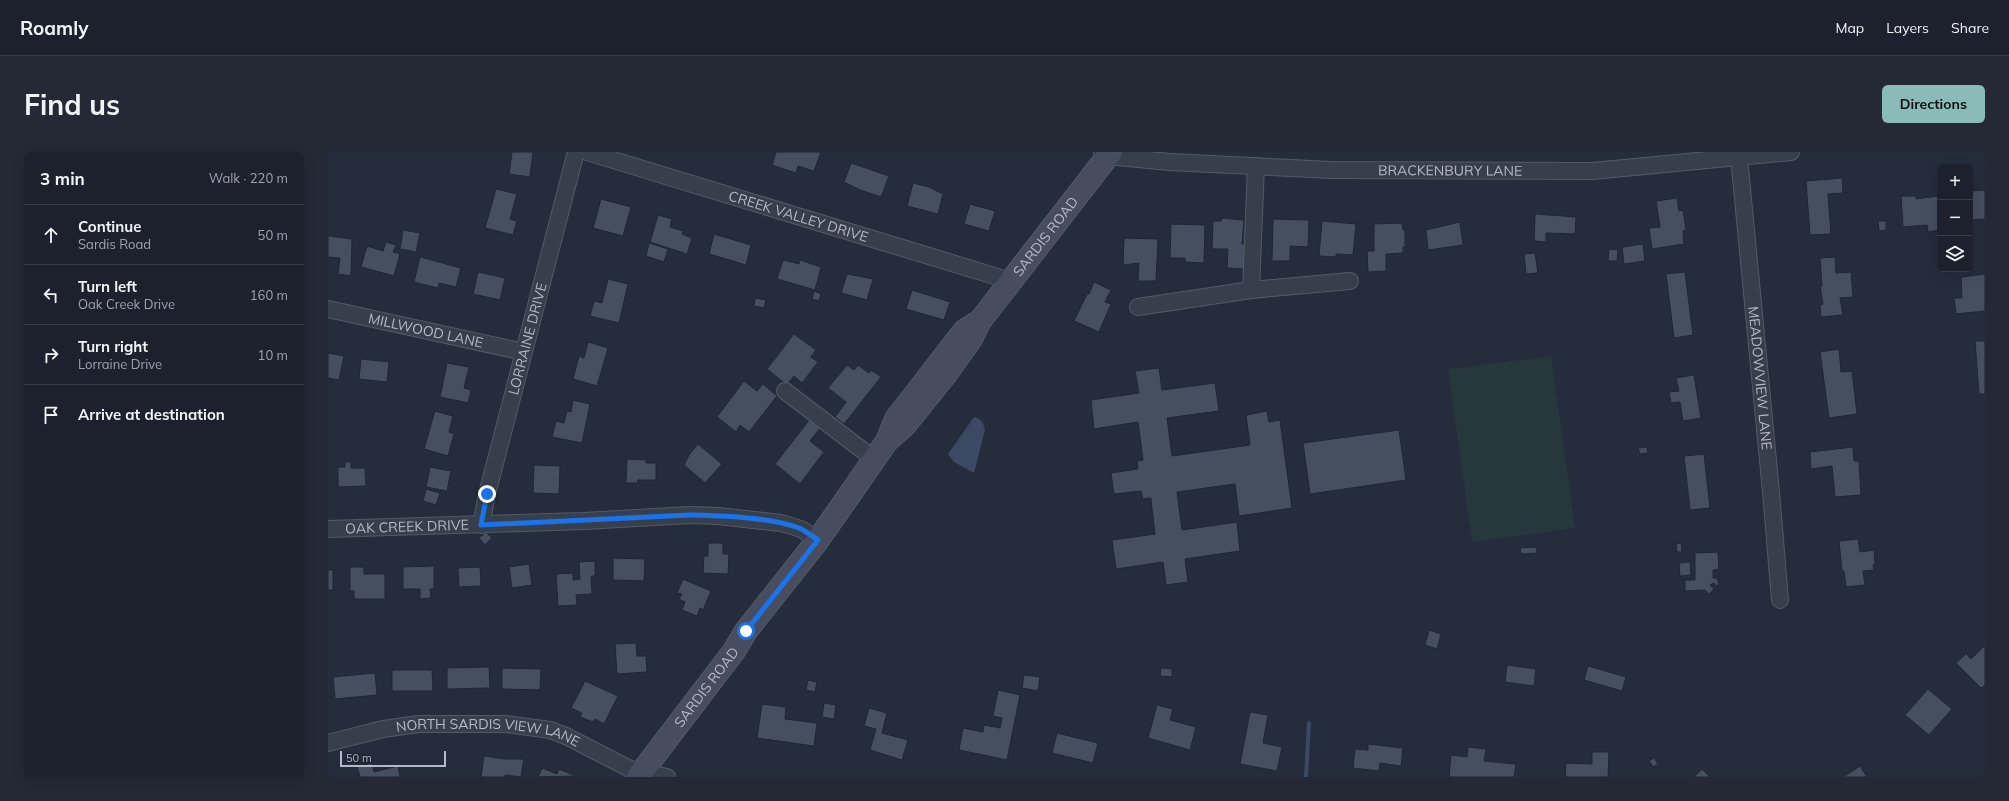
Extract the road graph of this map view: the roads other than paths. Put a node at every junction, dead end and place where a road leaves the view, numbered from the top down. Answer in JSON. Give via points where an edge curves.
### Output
{"nodes":[{"id":1,"x":576,"y":152,"type":"edge"},
{"id":2,"x":587,"y":152,"type":"edge"},
{"id":3,"x":1791,"y":152,"type":"edge"},
{"id":4,"x":1107,"y":153,"type":"edge"},
{"id":5,"x":1739,"y":157,"type":"junction"},
{"id":6,"x":1665,"y":158,"type":"edge"},
{"id":7,"x":1256,"y":166,"type":"junction"},
{"id":8,"x":1011,"y":281,"type":"junction"},
{"id":9,"x":1350,"y":281,"type":"dead end"},
{"id":10,"x":1251,"y":290,"type":"junction"},
{"id":11,"x":1138,"y":307,"type":"dead end"},
{"id":12,"x":328,"y":309,"type":"edge"},
{"id":13,"x":524,"y":352,"type":"junction"},
{"id":14,"x":785,"y":391,"type":"dead end"},
{"id":15,"x":874,"y":459,"type":"junction"},
{"id":16,"x":481,"y":525,"type":"junction"},
{"id":17,"x":328,"y":529,"type":"edge"},
{"id":18,"x":818,"y":540,"type":"junction"},
{"id":19,"x":1780,"y":600,"type":"dead end"},
{"id":20,"x":328,"y":744,"type":"edge"},
{"id":21,"x":640,"y":775,"type":"edge"},
{"id":22,"x":667,"y":777,"type":"edge"}],
"edges":[{"from":1,"to":13,"type":"street","name":"LORRAINE DRIVE"},
{"from":2,"to":8,"type":"street","name":"CREEK VALLEY DRIVE"},
{"from":3,"to":5,"type":"street","name":"BRACKENBURY LANE"},
{"from":4,"to":7,"type":"street","name":"BRACKENBURY LANE","via":[[1170,162]]},
{"from":4,"to":8,"type":"main road","name":"SARDIS ROAD"},
{"from":5,"to":6,"type":"street","name":"BRACKENBURY LANE"},
{"from":5,"to":19,"type":"street","name":"MEADOWVIEW LANE"},
{"from":6,"to":7,"type":"street","name":"BRACKENBURY LANE","via":[[1593,171],[1331,170]]},
{"from":7,"to":10,"type":"street"},
{"from":8,"to":15,"type":"main road","name":"SARDIS ROAD","via":[[980,321],[971,339],[946,374]]},
{"from":9,"to":10,"type":"street"},
{"from":10,"to":11,"type":"street"},
{"from":12,"to":13,"type":"street","name":"MILLWOOD LANE"},
{"from":13,"to":16,"type":"street","name":"LORRAINE DRIVE"},
{"from":14,"to":15,"type":"street"},
{"from":15,"to":18,"type":"main road","name":"SARDIS ROAD"},
{"from":16,"to":17,"type":"street","name":"OAK CREEK DRIVE"},
{"from":16,"to":18,"type":"street","name":"OAK CREEK DRIVE","via":[[690,515],[718,516],[781,523],[800,529]]},
{"from":18,"to":21,"type":"main road","name":"SARDIS ROAD","via":[[746,631],[734,651]]},
{"from":20,"to":21,"type":"street","name":"NORTH SARDIS VIEW LANE","via":[[383,729],[419,724],[506,724],[550,730],[566,736]]},
{"from":21,"to":22,"type":"street","name":"NORTH SARDIS VIEW LANE"}]}
